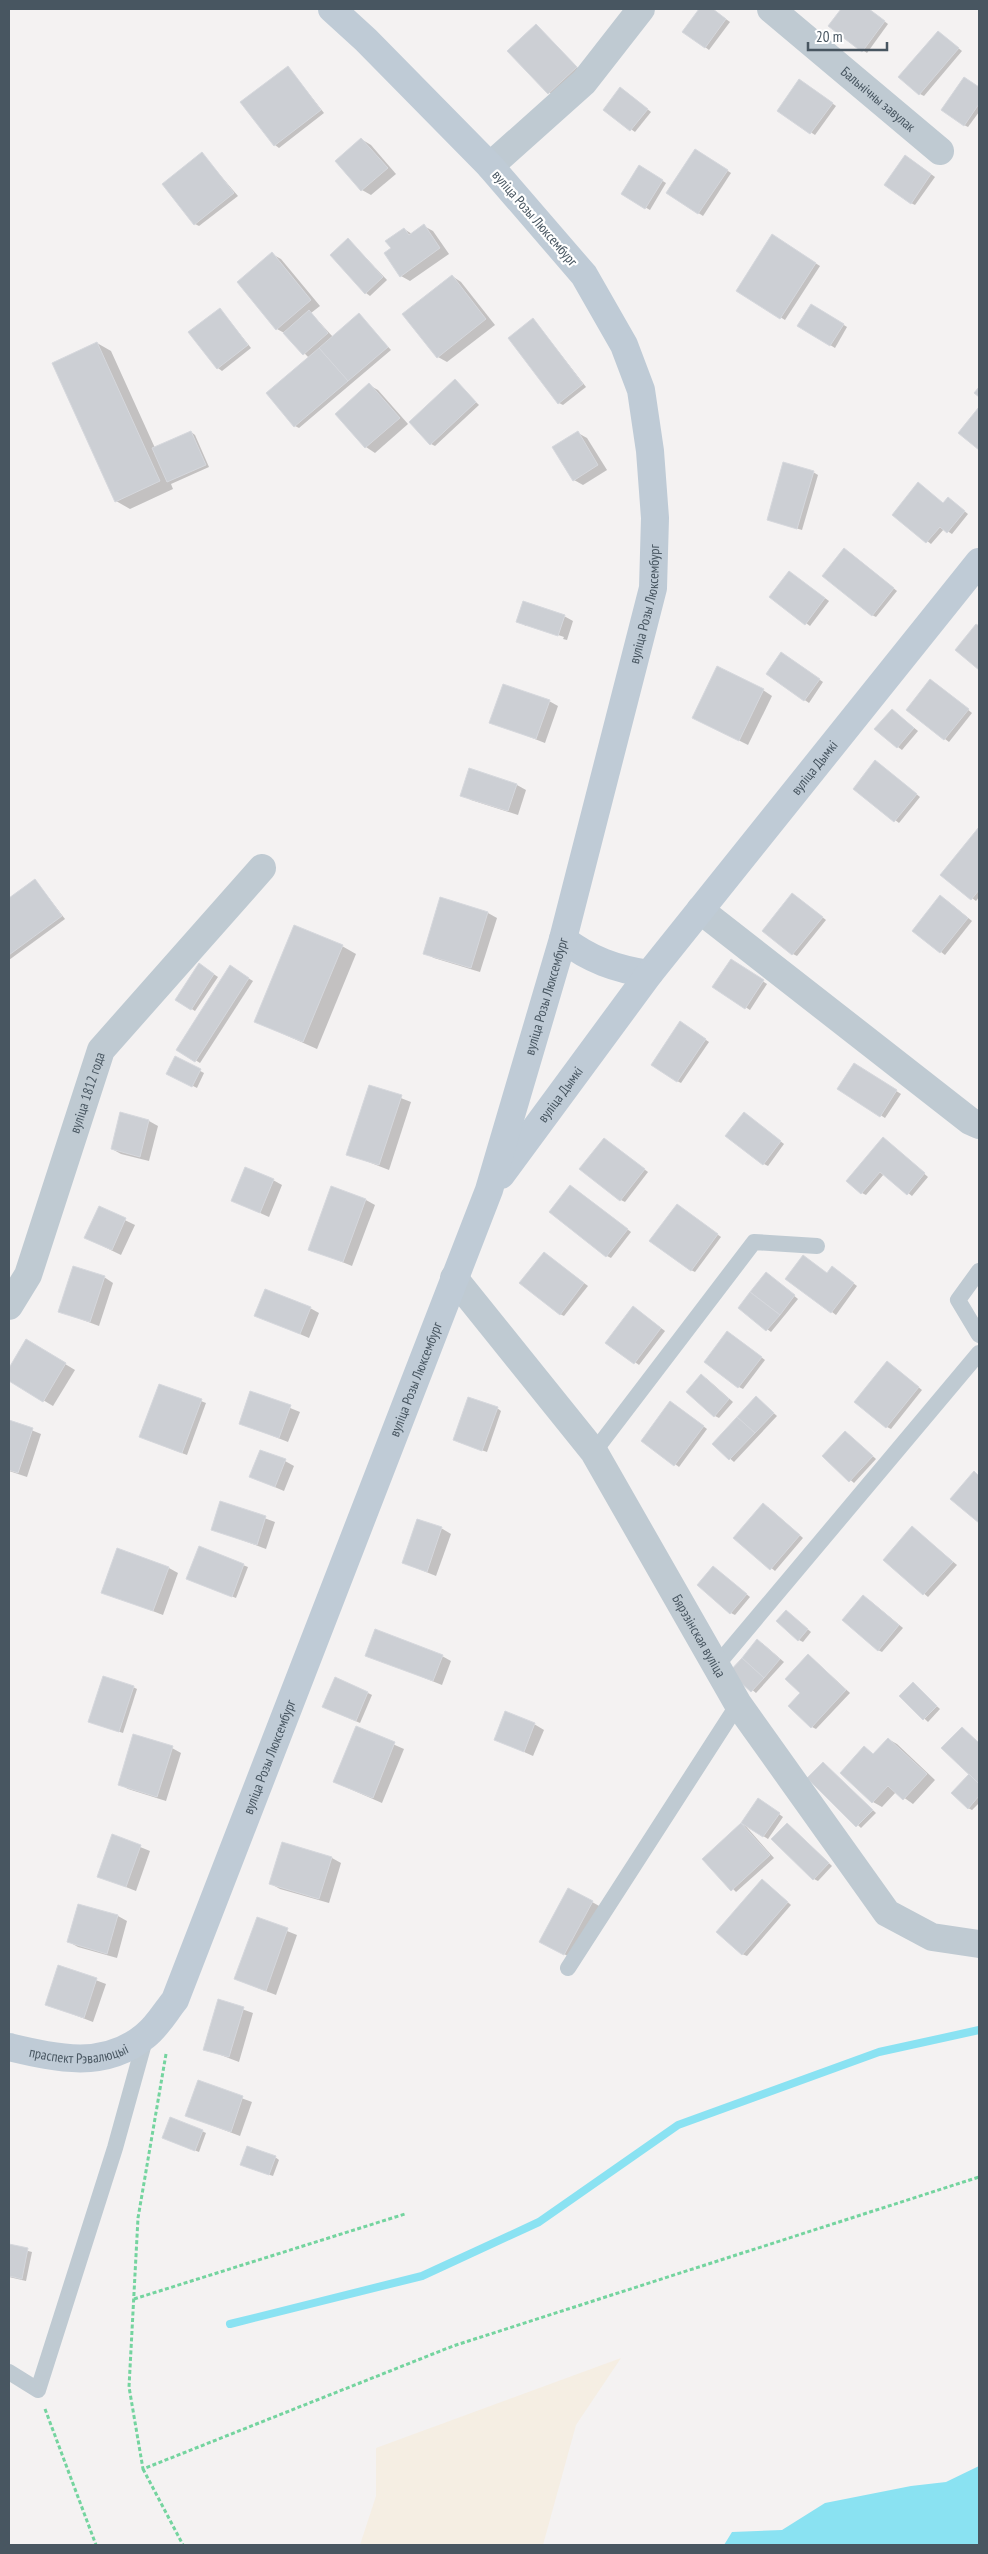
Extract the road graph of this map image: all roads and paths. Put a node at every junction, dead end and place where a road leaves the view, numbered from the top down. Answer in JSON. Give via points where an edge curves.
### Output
{"nodes":[{"id":1,"x":332,"y":9,"type":"edge"},
{"id":2,"x":641,"y":9,"type":"edge"},
{"id":3,"x":771,"y":9,"type":"edge"},
{"id":4,"x":940,"y":151,"type":"dead end"},
{"id":5,"x":490,"y":166,"type":"junction"},
{"id":6,"x":979,"y":562,"type":"edge"},
{"id":7,"x":262,"y":868,"type":"dead end"},
{"id":8,"x":700,"y":910,"type":"junction"},
{"id":9,"x":562,"y":940,"type":"junction"},
{"id":10,"x":649,"y":974,"type":"junction"},
{"id":11,"x":979,"y":1125,"type":"edge"},
{"id":12,"x":489,"y":1190,"type":"junction"},
{"id":13,"x":816,"y":1246,"type":"dead end"},
{"id":14,"x":979,"y":1270,"type":"edge"},
{"id":15,"x":454,"y":1278,"type":"junction"},
{"id":16,"x":9,"y":1306,"type":"edge"},
{"id":17,"x":979,"y":1335,"type":"edge"},
{"id":18,"x":979,"y":1353,"type":"edge"},
{"id":19,"x":594,"y":1452,"type":"junction"},
{"id":20,"x":717,"y":1665,"type":"junction"},
{"id":21,"x":738,"y":1704,"type":"junction"},
{"id":22,"x":979,"y":1944,"type":"edge"},
{"id":23,"x":568,"y":1968,"type":"dead end"},
{"id":24,"x":156,"y":2042,"type":"junction"},
{"id":25,"x":9,"y":2047,"type":"edge"},
{"id":26,"x":979,"y":2177,"type":"edge"},
{"id":27,"x":405,"y":2214,"type":"dead end"},
{"id":28,"x":134,"y":2299,"type":"junction"},
{"id":29,"x":9,"y":2372,"type":"edge"},
{"id":30,"x":38,"y":2390,"type":"junction"},
{"id":31,"x":143,"y":2469,"type":"junction"},
{"id":32,"x":96,"y":2545,"type":"edge"},
{"id":33,"x":183,"y":2545,"type":"edge"}],
"edges":[{"from":1,"to":5,"type":"main road","name":"вуліца Розы Люксембург"},
{"from":2,"to":5,"type":"street","via":[[584,82]]},
{"from":3,"to":4,"type":"street","name":"Бальнічны завулак"},
{"from":5,"to":9,"type":"main road","name":"вуліца Розы Люксембург","via":[[584,275],[624,345],[641,390],[650,451],[655,518],[653,588]]},
{"from":6,"to":8,"type":"main road","name":"вуліца Дымкі"},
{"from":7,"to":16,"type":"street","name":"вуліца 1812 года","via":[[101,1050],[28,1275]]},
{"from":8,"to":10,"type":"main road","name":"вуліца Дымкі"},
{"from":8,"to":11,"type":"street"},
{"from":9,"to":10,"type":"main road","via":[[603,964]]},
{"from":9,"to":12,"type":"main road","name":"вуліца Розы Люксембург"},
{"from":10,"to":12,"type":"main road","name":"вуліца Дымкі"},
{"from":12,"to":15,"type":"main road","name":"вуліца Розы Люксембург"},
{"from":13,"to":19,"type":"lane","via":[[754,1242]]},
{"from":14,"to":17,"type":"lane","via":[[958,1300]]},
{"from":15,"to":19,"type":"street","name":"Бярэзінская вуліца"},
{"from":15,"to":24,"type":"main road","name":"вуліца Розы Люксембург"},
{"from":18,"to":20,"type":"lane"},
{"from":19,"to":20,"type":"street","name":"Бярэзінская вуліца"},
{"from":20,"to":21,"type":"street","name":"Бярэзінская вуліца"},
{"from":21,"to":22,"type":"street","name":"Бярэзінская вуліца","via":[[887,1913],[932,1937]]},
{"from":21,"to":23,"type":"lane"},
{"from":24,"to":25,"type":"main road","name":"праспект Рэвалюцыі","via":[[86,2060]]},
{"from":24,"to":28,"type":"path","via":[[138,2218]]},
{"from":24,"to":30,"type":"lane","via":[[115,2148]]},
{"from":26,"to":31,"type":"path","via":[[453,2346]]},
{"from":27,"to":28,"type":"path"},
{"from":28,"to":31,"type":"path","via":[[129,2387]]},
{"from":29,"to":30,"type":"lane"},
{"from":30,"to":32,"type":"path"},
{"from":31,"to":33,"type":"path"}]}
